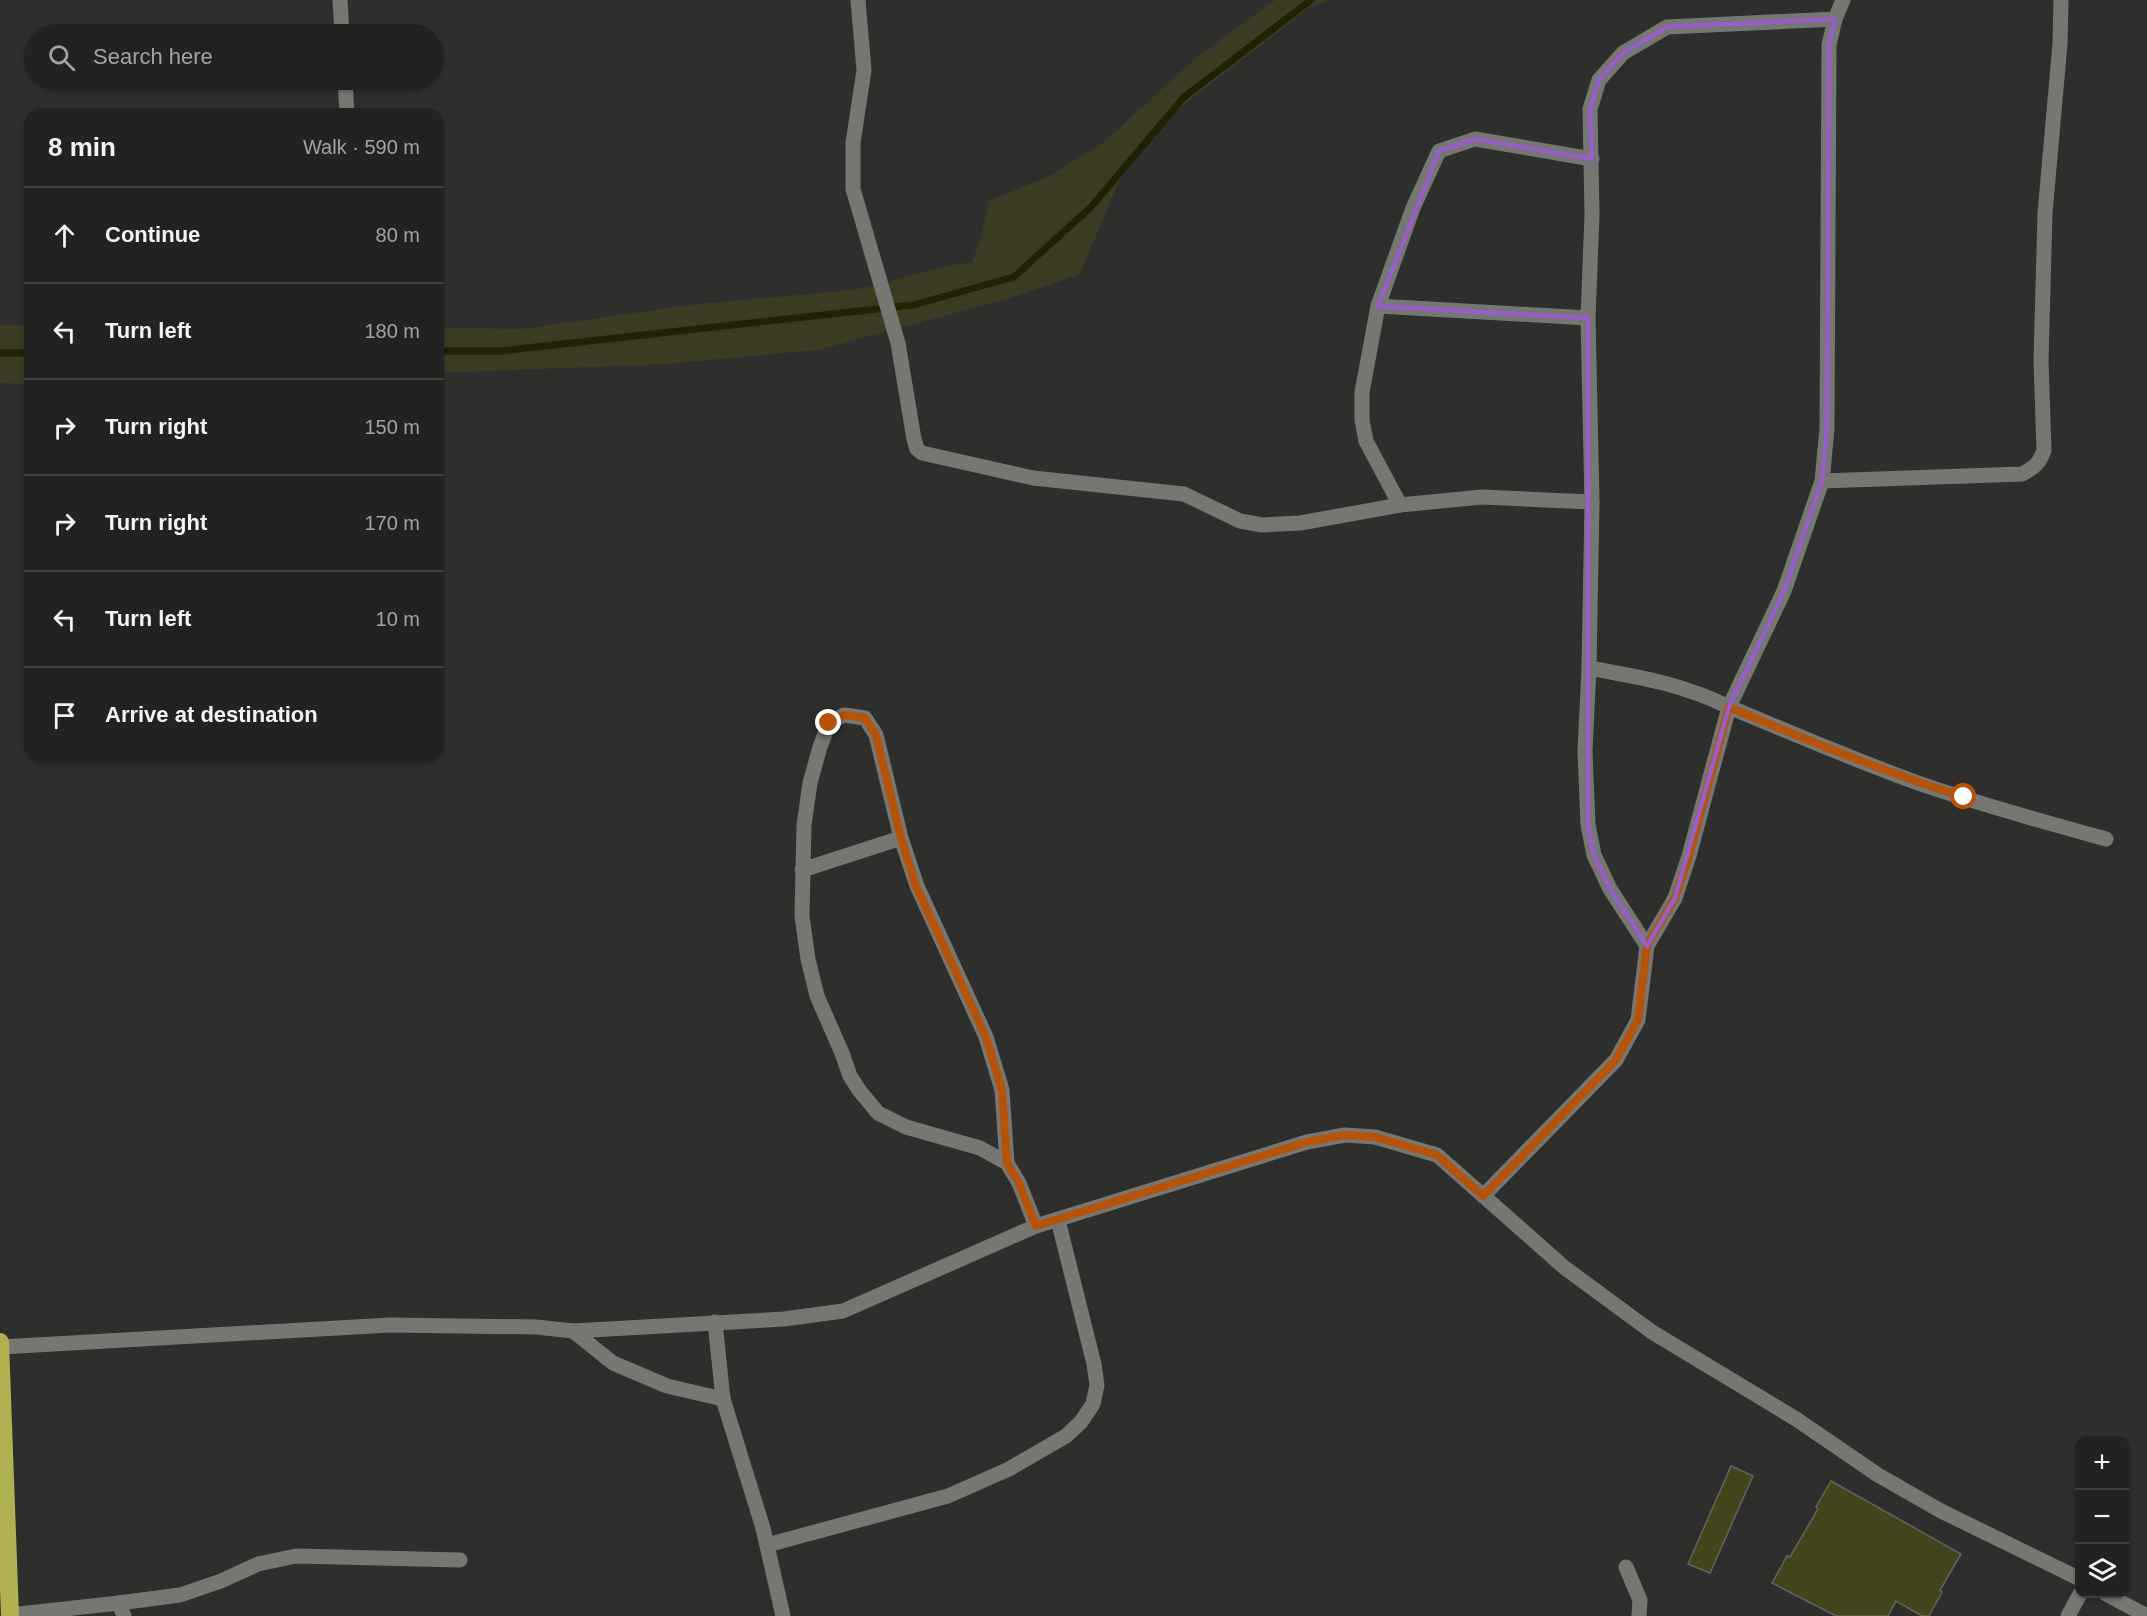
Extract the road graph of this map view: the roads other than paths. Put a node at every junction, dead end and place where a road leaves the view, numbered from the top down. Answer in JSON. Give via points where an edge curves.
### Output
{"nodes":[{"id":1,"x":340,"y":0,"type":"edge"},
{"id":2,"x":858,"y":0,"type":"edge"},
{"id":3,"x":1843,"y":0,"type":"edge"},
{"id":4,"x":2061,"y":0,"type":"edge"},
{"id":5,"x":1835,"y":19,"type":"junction"},
{"id":6,"x":341,"y":24,"type":"edge"},
{"id":7,"x":346,"y":90,"type":"edge"},
{"id":8,"x":347,"y":108,"type":"edge"},
{"id":9,"x":1592,"y":159,"type":"junction"},
{"id":10,"x":1378,"y":306,"type":"junction"},
{"id":11,"x":1588,"y":318,"type":"junction"},
{"id":12,"x":1822,"y":481,"type":"junction"},
{"id":13,"x":1592,"y":502,"type":"junction"},
{"id":14,"x":1400,"y":505,"type":"junction"},
{"id":15,"x":1589,"y":668,"type":"junction"},
{"id":16,"x":1729,"y":707,"type":"junction"},
{"id":17,"x":901,"y":838,"type":"junction"},
{"id":18,"x":2106,"y":838,"type":"dead end"},
{"id":19,"x":802,"y":870,"type":"junction"},
{"id":20,"x":1647,"y":945,"type":"junction"},
{"id":21,"x":1007,"y":1163,"type":"junction"},
{"id":22,"x":1483,"y":1196,"type":"junction"},
{"id":23,"x":1058,"y":1220,"type":"junction"},
{"id":24,"x":1036,"y":1226,"type":"junction"},
{"id":25,"x":715,"y":1323,"type":"junction"},
{"id":26,"x":573,"y":1331,"type":"junction"},
{"id":27,"x":0,"y":1342,"type":"edge"},
{"id":28,"x":1,"y":1347,"type":"edge"},
{"id":29,"x":723,"y":1399,"type":"junction"},
{"id":30,"x":0,"y":1402,"type":"edge"},
{"id":31,"x":767,"y":1545,"type":"junction"},
{"id":32,"x":460,"y":1560,"type":"dead end"},
{"id":33,"x":1626,"y":1567,"type":"dead end"},
{"id":34,"x":2075,"y":1577,"type":"edge"},
{"id":35,"x":2077,"y":1598,"type":"edge"},
{"id":36,"x":2115,"y":1598,"type":"edge"},
{"id":37,"x":122,"y":1609,"type":"edge"},
{"id":38,"x":10,"y":1615,"type":"edge"},
{"id":39,"x":783,"y":1616,"type":"edge"},
{"id":40,"x":1640,"y":1616,"type":"edge"},
{"id":41,"x":2068,"y":1616,"type":"edge"},
{"id":42,"x":2147,"y":1616,"type":"edge"}],
"edges":[{"from":1,"to":6,"type":"street"},
{"from":2,"to":14,"type":"street","via":[[864,70],[854,143],[853,189],[898,344],[917,449],[1033,478],[1184,494],[1240,521],[1262,525],[1300,523]]},
{"from":3,"to":5,"type":"street"},
{"from":4,"to":12,"type":"street","via":[[2061,44],[2045,213],[2041,460],[2022,474]]},
{"from":5,"to":9,"type":"street","via":[[1667,27],[1623,53],[1599,80],[1590,109]]},
{"from":5,"to":12,"type":"street","via":[[1829,45],[1827,429]]},
{"from":7,"to":8,"type":"street"},
{"from":9,"to":10,"type":"street","via":[[1475,140],[1438,151]]},
{"from":9,"to":11,"type":"street"},
{"from":10,"to":11,"type":"street"},
{"from":10,"to":14,"type":"street","via":[[1362,392],[1362,420],[1366,441]]},
{"from":11,"to":13,"type":"street"},
{"from":12,"to":16,"type":"street","via":[[1784,591]]},
{"from":13,"to":14,"type":"street","via":[[1482,497]]},
{"from":13,"to":15,"type":"street"},
{"from":15,"to":16,"type":"street","via":[[1665,682],[1704,694]]},
{"from":15,"to":20,"type":"street","via":[[1585,750],[1588,825],[1594,855],[1610,889]]},
{"from":16,"to":18,"type":"street","via":[[1921,783]]},
{"from":16,"to":20,"type":"street","via":[[1675,898]]},
{"from":17,"to":19,"type":"street"},
{"from":17,"to":19,"type":"street","via":[[876,735],[865,718],[844,715],[829,723],[810,783]]},
{"from":17,"to":21,"type":"street","via":[[916,886],[986,1037],[1002,1090]]},
{"from":19,"to":21,"type":"street","via":[[807,959],[817,996],[859,1090],[878,1113],[906,1127],[980,1148]]},
{"from":20,"to":22,"type":"street","via":[[1638,1020],[1616,1060]]},
{"from":21,"to":24,"type":"street"},
{"from":22,"to":23,"type":"street","via":[[1437,1155],[1375,1137],[1345,1135],[1307,1142]]},
{"from":22,"to":34,"type":"street","via":[[1565,1268],[1652,1332],[1941,1511]]},
{"from":23,"to":24,"type":"street"},
{"from":23,"to":31,"type":"street","via":[[1097,1385],[1093,1404],[1081,1422],[1066,1436],[1009,1469],[948,1496]]},
{"from":24,"to":25,"type":"street","via":[[843,1311]]},
{"from":25,"to":26,"type":"street"},
{"from":25,"to":29,"type":"street"},
{"from":26,"to":28,"type":"street","via":[[390,1325]]},
{"from":26,"to":29,"type":"street","via":[[613,1363],[667,1386]]},
{"from":27,"to":28,"type":"highway"},
{"from":28,"to":30,"type":"highway"},
{"from":29,"to":31,"type":"street"},
{"from":30,"to":38,"type":"highway"},
{"from":31,"to":39,"type":"street"},
{"from":32,"to":37,"type":"street","via":[[296,1556],[258,1564],[180,1595]]},
{"from":33,"to":40,"type":"street","via":[[1640,1600]]},
{"from":35,"to":41,"type":"street"},
{"from":36,"to":42,"type":"street"},
{"from":37,"to":38,"type":"street"}]}
